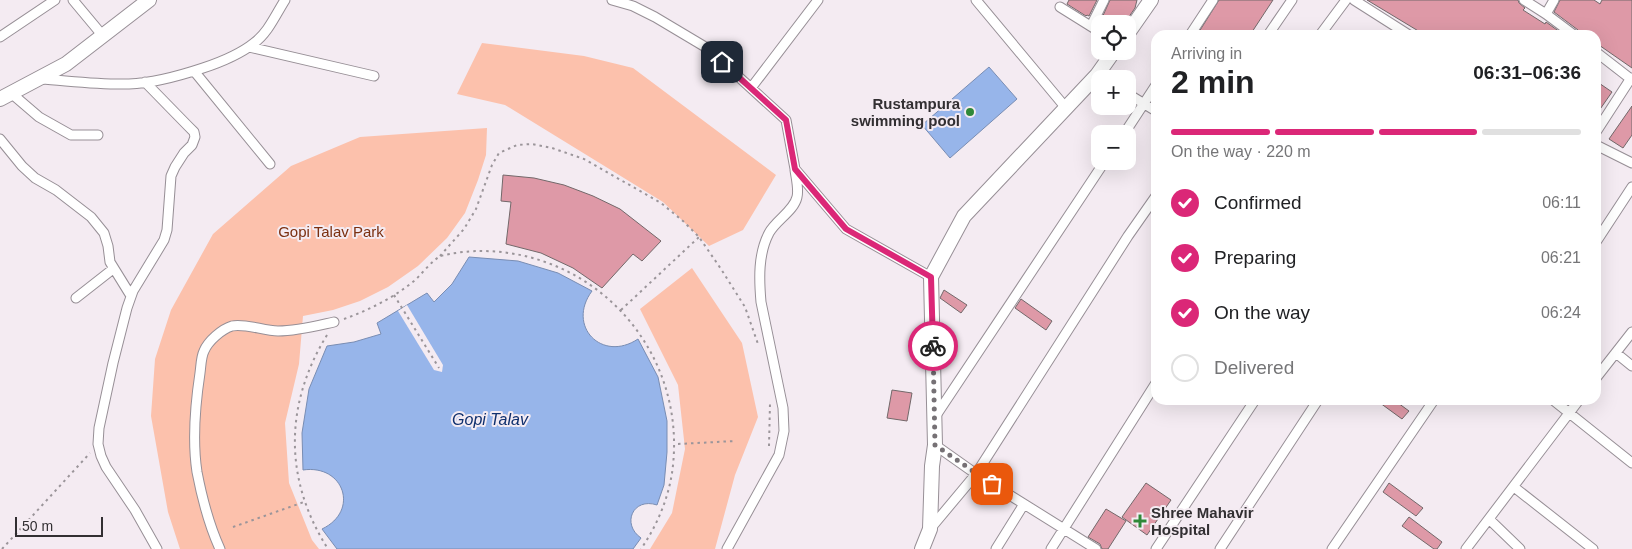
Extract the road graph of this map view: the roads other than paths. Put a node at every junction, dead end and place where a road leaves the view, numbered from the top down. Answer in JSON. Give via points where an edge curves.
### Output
{"nodes":[{"id":1,"x":55,"y":0,"type":"edge"},
{"id":2,"x":73,"y":0,"type":"edge"},
{"id":3,"x":149,"y":0,"type":"edge"},
{"id":4,"x":285,"y":0,"type":"edge"},
{"id":5,"x":613,"y":0,"type":"edge"},
{"id":6,"x":818,"y":0,"type":"edge"},
{"id":7,"x":1104,"y":0,"type":"edge"},
{"id":8,"x":1151,"y":0,"type":"edge"},
{"id":9,"x":1213,"y":0,"type":"edge"},
{"id":10,"x":1292,"y":0,"type":"edge"},
{"id":11,"x":1346,"y":0,"type":"edge"},
{"id":12,"x":1354,"y":0,"type":"edge"},
{"id":13,"x":1524,"y":0,"type":"edge"},
{"id":14,"x":1554,"y":0,"type":"edge"},
{"id":15,"x":981,"y":2,"type":"edge"},
{"id":16,"x":1060,"y":7,"type":"dead end"},
{"id":17,"x":1546,"y":14,"type":"junction"},
{"id":18,"x":1096,"y":15,"type":"edge"},
{"id":19,"x":1136,"y":21,"type":"edge"},
{"id":20,"x":1091,"y":26,"type":"edge"},
{"id":21,"x":1193,"y":30,"type":"edge"},
{"id":22,"x":1271,"y":30,"type":"edge"},
{"id":23,"x":1324,"y":30,"type":"edge"},
{"id":24,"x":1401,"y":30,"type":"edge"},
{"id":25,"x":1567,"y":30,"type":"edge"},
{"id":26,"x":103,"y":36,"type":"junction"},
{"id":27,"x":0,"y":37,"type":"edge"},
{"id":28,"x":249,"y":47,"type":"junction"},
{"id":29,"x":1601,"y":56,"type":"edge"},
{"id":30,"x":194,"y":71,"type":"junction"},
{"id":31,"x":374,"y":76,"type":"dead end"},
{"id":32,"x":38,"y":79,"type":"junction"},
{"id":33,"x":1631,"y":79,"type":"edge"},
{"id":34,"x":145,"y":82,"type":"junction"},
{"id":35,"x":1091,"y":85,"type":"edge"},
{"id":36,"x":751,"y":88,"type":"junction"},
{"id":37,"x":1151,"y":93,"type":"edge"},
{"id":38,"x":6,"y":96,"type":"edge"},
{"id":39,"x":1136,"y":99,"type":"edge"},
{"id":40,"x":1144,"y":104,"type":"junction"},
{"id":41,"x":1066,"y":108,"type":"junction"},
{"id":42,"x":1151,"y":108,"type":"edge"},
{"id":43,"x":1601,"y":124,"type":"edge"},
{"id":44,"x":1130,"y":125,"type":"edge"},
{"id":45,"x":98,"y":135,"type":"dead end"},
{"id":46,"x":0,"y":139,"type":"edge"},
{"id":47,"x":1601,"y":147,"type":"edge"},
{"id":48,"x":1632,"y":163,"type":"edge"},
{"id":49,"x":270,"y":164,"type":"dead end"},
{"id":50,"x":795,"y":169,"type":"junction"},
{"id":51,"x":1100,"y":170,"type":"edge"},
{"id":52,"x":1632,"y":188,"type":"edge"},
{"id":53,"x":1151,"y":203,"type":"edge"},
{"id":54,"x":1601,"y":234,"type":"edge"},
{"id":55,"x":113,"y":269,"type":"junction"},
{"id":56,"x":931,"y":277,"type":"junction"},
{"id":57,"x":131,"y":296,"type":"junction"},
{"id":58,"x":76,"y":298,"type":"dead end"},
{"id":59,"x":334,"y":322,"type":"road end"},
{"id":60,"x":1632,"y":332,"type":"edge"},
{"id":61,"x":1616,"y":353,"type":"junction"},
{"id":62,"x":1632,"y":366,"type":"edge"},
{"id":63,"x":1601,"y":372,"type":"edge"},
{"id":64,"x":1151,"y":392,"type":"edge"},
{"id":65,"x":1252,"y":405,"type":"edge"},
{"id":66,"x":1315,"y":405,"type":"edge"},
{"id":67,"x":1431,"y":405,"type":"edge"},
{"id":68,"x":1560,"y":405,"type":"edge"},
{"id":69,"x":1576,"y":405,"type":"edge"},
{"id":70,"x":1570,"y":413,"type":"junction"},
{"id":71,"x":934,"y":417,"type":"junction"},
{"id":72,"x":935,"y":445,"type":"junction"},
{"id":73,"x":1632,"y":463,"type":"edge"},
{"id":74,"x":976,"y":474,"type":"junction"},
{"id":75,"x":1514,"y":487,"type":"junction"},
{"id":76,"x":1024,"y":504,"type":"junction"},
{"id":77,"x":1490,"y":520,"type":"junction"},
{"id":78,"x":1064,"y":528,"type":"junction"},
{"id":79,"x":930,"y":529,"type":"junction"},
{"id":80,"x":157,"y":549,"type":"edge"},
{"id":81,"x":220,"y":549,"type":"edge"},
{"id":82,"x":727,"y":549,"type":"edge"},
{"id":83,"x":922,"y":549,"type":"edge"},
{"id":84,"x":996,"y":549,"type":"edge"},
{"id":85,"x":1051,"y":549,"type":"edge"},
{"id":86,"x":1096,"y":549,"type":"edge"},
{"id":87,"x":1156,"y":549,"type":"edge"},
{"id":88,"x":1220,"y":549,"type":"edge"},
{"id":89,"x":1332,"y":549,"type":"edge"},
{"id":90,"x":1466,"y":549,"type":"edge"},
{"id":91,"x":1520,"y":549,"type":"edge"},
{"id":92,"x":1593,"y":549,"type":"edge"}],
"edges":[{"from":1,"to":27,"type":"street"},
{"from":2,"to":26,"type":"street"},
{"from":3,"to":26,"type":"main road"},
{"from":4,"to":28,"type":"street","via":[[266,30]]},
{"from":5,"to":36,"type":"street","via":[[655,17],[707,48]]},
{"from":6,"to":36,"type":"street"},
{"from":7,"to":18,"type":"street"},
{"from":8,"to":19,"type":"main road"},
{"from":9,"to":21,"type":"street"},
{"from":10,"to":22,"type":"street"},
{"from":11,"to":23,"type":"street"},
{"from":12,"to":24,"type":"street"},
{"from":13,"to":17,"type":"street"},
{"from":14,"to":17,"type":"street"},
{"from":15,"to":41,"type":"street"},
{"from":16,"to":20,"type":"street"},
{"from":17,"to":25,"type":"street"},
{"from":26,"to":32,"type":"main road","via":[[72,60]]},
{"from":28,"to":30,"type":"street","via":[[223,62]]},
{"from":28,"to":31,"type":"street"},
{"from":29,"to":33,"type":"street"},
{"from":30,"to":34,"type":"street"},
{"from":30,"to":49,"type":"street"},
{"from":32,"to":34,"type":"street"},
{"from":32,"to":38,"type":"main road"},
{"from":33,"to":43,"type":"street"},
{"from":34,"to":57,"type":"street","via":[[194,132],[195,138],[171,176],[166,235]]},
{"from":35,"to":41,"type":"main road"},
{"from":36,"to":50,"type":"street","via":[[786,120]]},
{"from":37,"to":40,"type":"street"},
{"from":38,"to":45,"type":"street","via":[[71,135]]},
{"from":39,"to":40,"type":"street"},
{"from":40,"to":42,"type":"street"},
{"from":40,"to":44,"type":"street"},
{"from":41,"to":56,"type":"main road","via":[[964,216]]},
{"from":46,"to":55,"type":"street","via":[[35,178],[91,217],[104,233]]},
{"from":47,"to":48,"type":"street"},
{"from":50,"to":56,"type":"street","via":[[846,229]]},
{"from":50,"to":82,"type":"street","via":[[797,199],[770,230],[760,260],[761,302],[783,408],[783,438],[779,454]]},
{"from":51,"to":71,"type":"street"},
{"from":52,"to":54,"type":"street"},
{"from":53,"to":74,"type":"street"},
{"from":55,"to":57,"type":"street"},
{"from":55,"to":58,"type":"street"},
{"from":56,"to":71,"type":"main road"},
{"from":57,"to":80,"type":"street","via":[[113,363],[98,444],[106,468]]},
{"from":59,"to":81,"type":"street","via":[[276,331],[233,326],[212,339],[204,351],[196,398],[194,440],[206,508]]},
{"from":60,"to":61,"type":"street"},
{"from":61,"to":62,"type":"street"},
{"from":61,"to":63,"type":"street"},
{"from":64,"to":78,"type":"street"},
{"from":65,"to":87,"type":"street"},
{"from":66,"to":88,"type":"street"},
{"from":67,"to":89,"type":"street"},
{"from":68,"to":70,"type":"street"},
{"from":69,"to":70,"type":"street"},
{"from":70,"to":73,"type":"street"},
{"from":70,"to":75,"type":"street"},
{"from":71,"to":72,"type":"main road"},
{"from":72,"to":74,"type":"street"},
{"from":72,"to":79,"type":"main road"},
{"from":74,"to":76,"type":"street"},
{"from":74,"to":79,"type":"street"},
{"from":75,"to":77,"type":"street"},
{"from":75,"to":92,"type":"street"},
{"from":76,"to":78,"type":"street"},
{"from":76,"to":84,"type":"street"},
{"from":77,"to":90,"type":"street"},
{"from":77,"to":91,"type":"street"},
{"from":78,"to":85,"type":"street"},
{"from":78,"to":86,"type":"street"},
{"from":79,"to":83,"type":"main road"}]}
